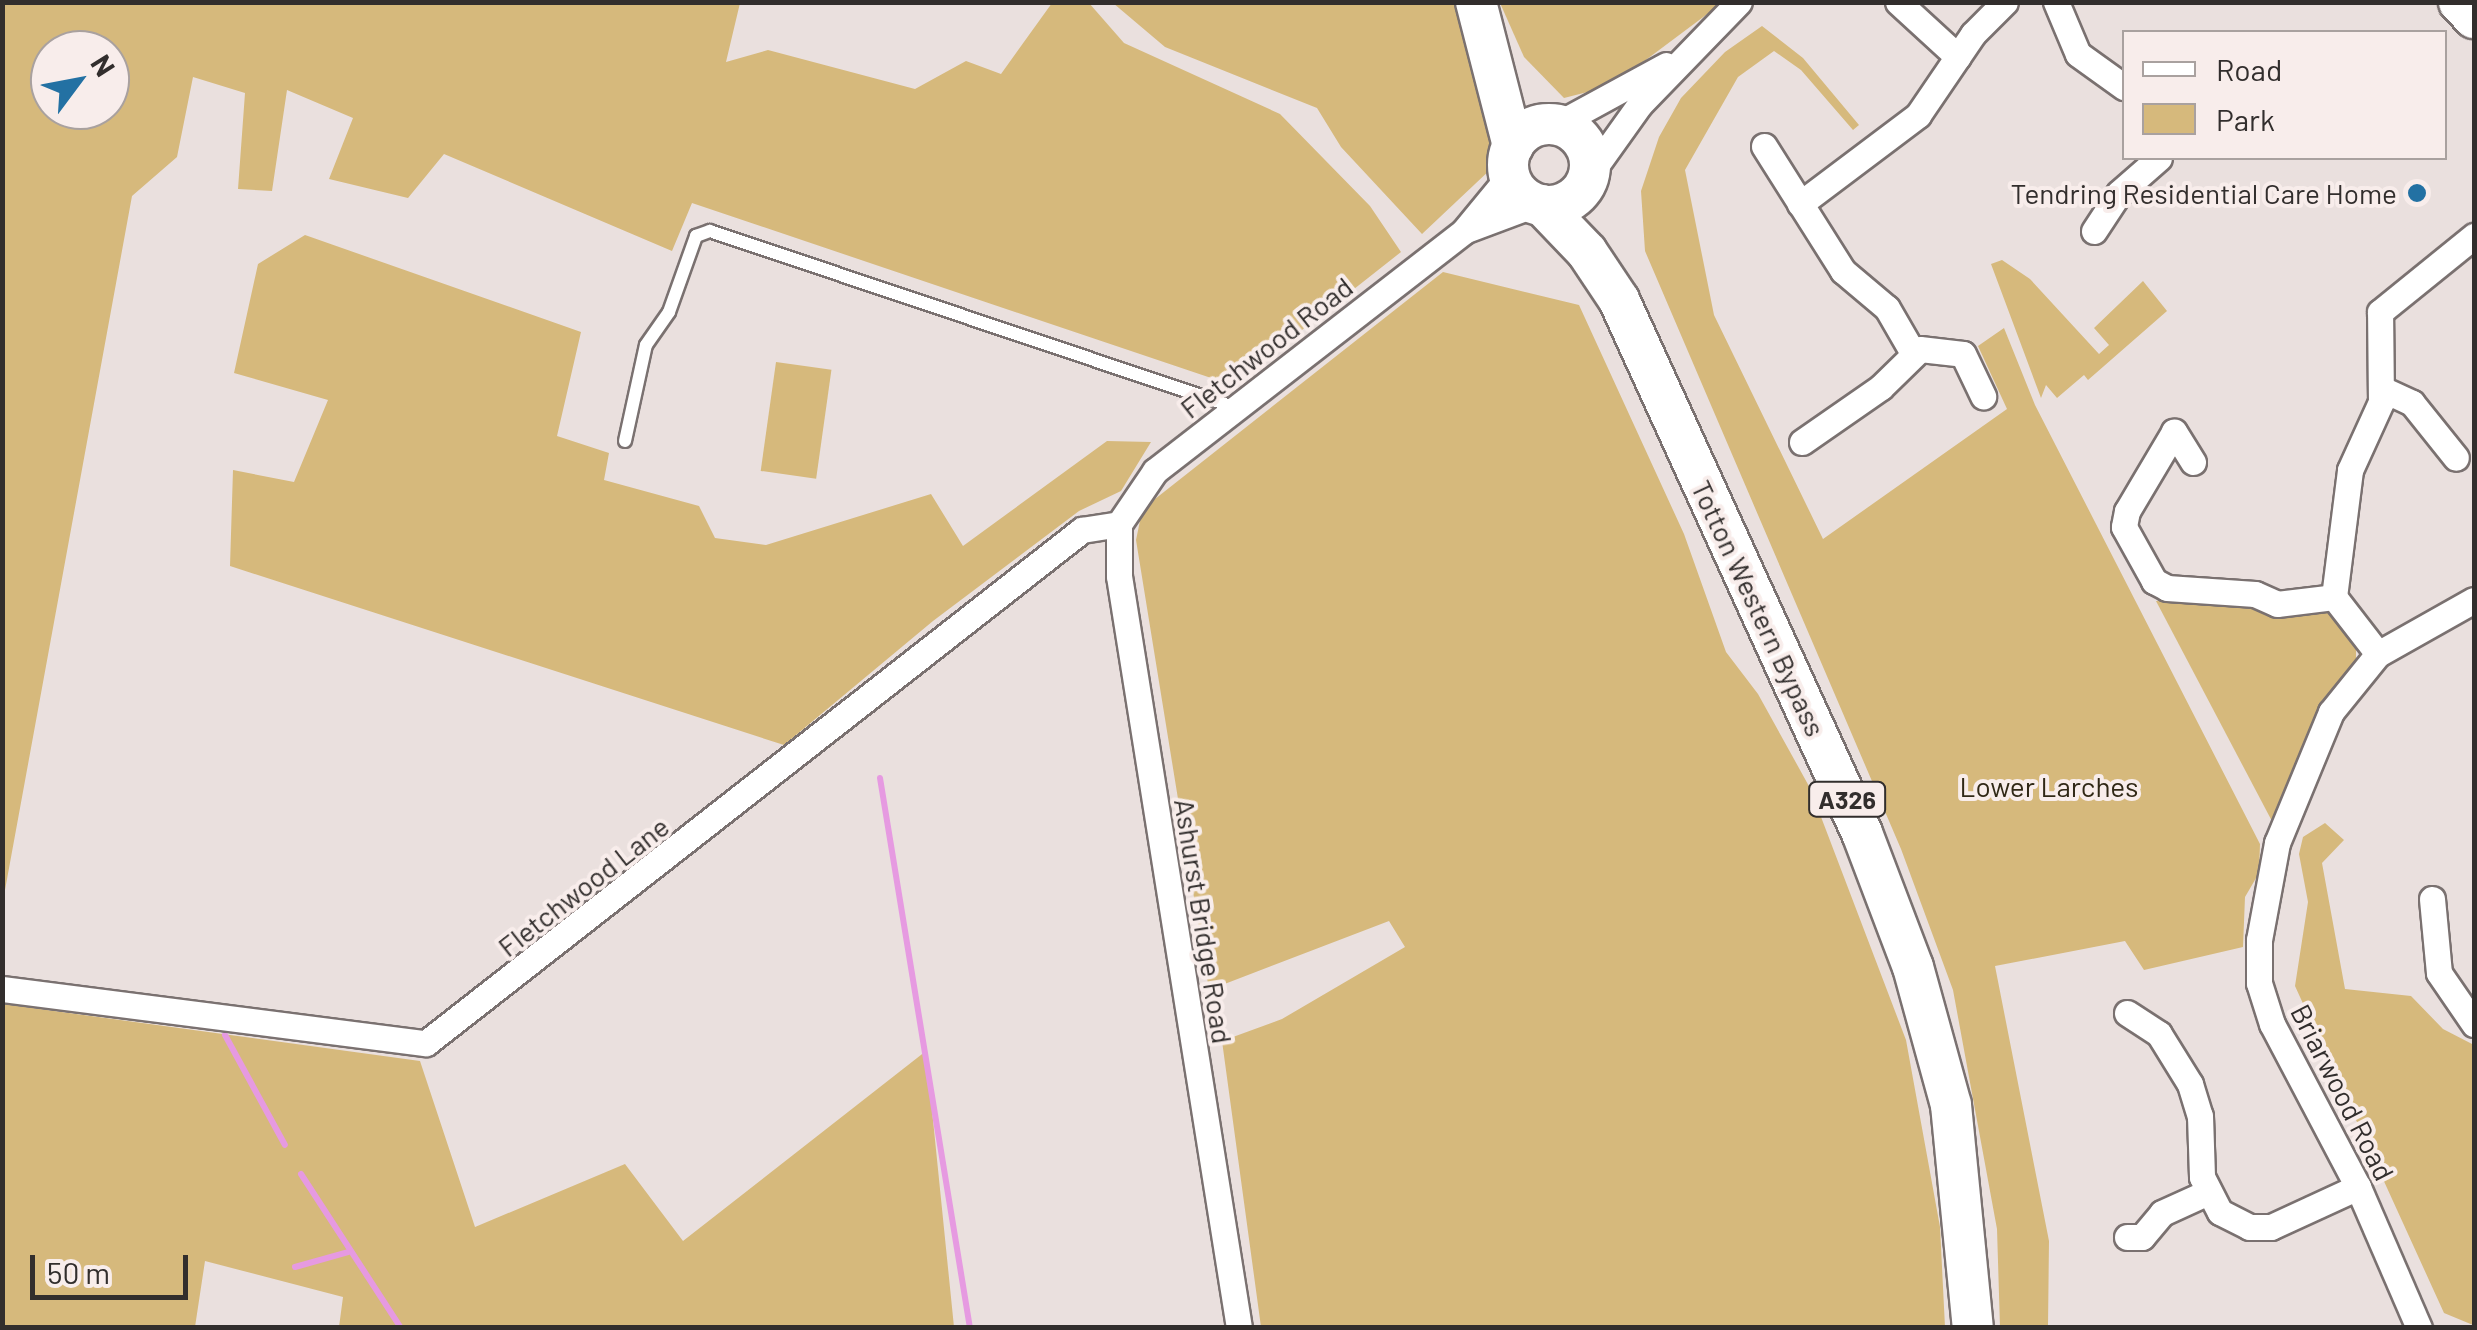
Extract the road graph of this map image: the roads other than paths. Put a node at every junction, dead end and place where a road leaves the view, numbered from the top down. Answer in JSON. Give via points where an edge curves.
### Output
{"nodes":[{"id":1,"x":1476,"y":2,"type":"edge"},
{"id":2,"x":1739,"y":2,"type":"edge"},
{"id":3,"x":1758,"y":2,"type":"edge"},
{"id":4,"x":1898,"y":2,"type":"edge"},
{"id":5,"x":2005,"y":2,"type":"edge"},
{"id":6,"x":2056,"y":2,"type":"edge"},
{"id":7,"x":2458,"y":2,"type":"edge"},
{"id":8,"x":2474,"y":18,"type":"edge"},
{"id":9,"x":1717,"y":28,"type":"junction"},
{"id":10,"x":1490,"y":46,"type":"junction"},
{"id":11,"x":1684,"y":56,"type":"junction"},
{"id":12,"x":1958,"y":57,"type":"junction"},
{"id":13,"x":2122,"y":86,"type":"edge"},
{"id":14,"x":1554,"y":124,"type":"junction"},
{"id":15,"x":1764,"y":146,"type":"dead end"},
{"id":16,"x":2157,"y":160,"type":"edge"},
{"id":17,"x":1589,"y":176,"type":"junction"},
{"id":18,"x":1525,"y":183,"type":"junction"},
{"id":19,"x":1800,"y":204,"type":"junction"},
{"id":20,"x":1464,"y":231,"type":"junction"},
{"id":21,"x":2094,"y":231,"type":"dead end"},
{"id":22,"x":2474,"y":236,"type":"edge"},
{"id":23,"x":1619,"y":300,"type":"junction"},
{"id":24,"x":1913,"y":353,"type":"junction"},
{"id":25,"x":2382,"y":388,"type":"junction"},
{"id":26,"x":1983,"y":396,"type":"dead end"},
{"id":27,"x":1236,"y":408,"type":"junction"},
{"id":28,"x":625,"y":441,"type":"dead end"},
{"id":29,"x":1802,"y":442,"type":"dead end"},
{"id":30,"x":2456,"y":458,"type":"dead end"},
{"id":31,"x":2192,"y":462,"type":"dead end"},
{"id":32,"x":1119,"y":524,"type":"junction"},
{"id":33,"x":2334,"y":597,"type":"junction"},
{"id":34,"x":2474,"y":600,"type":"edge"},
{"id":35,"x":2378,"y":654,"type":"junction"},
{"id":36,"x":2432,"y":899,"type":"dead end"},
{"id":37,"x":2,"y":988,"type":"edge"},
{"id":38,"x":2127,"y":1013,"type":"dead end"},
{"id":39,"x":2474,"y":1024,"type":"edge"},
{"id":40,"x":2358,"y":1187,"type":"junction"},
{"id":41,"x":2206,"y":1193,"type":"junction"},
{"id":42,"x":2126,"y":1237,"type":"dead end"},
{"id":43,"x":1239,"y":1328,"type":"edge"},
{"id":44,"x":1973,"y":1328,"type":"edge"},
{"id":45,"x":2420,"y":1328,"type":"edge"}],
"edges":[{"from":1,"to":10,"type":"main road"},
{"from":2,"to":9,"type":"street"},
{"from":3,"to":9,"type":"street"},
{"from":4,"to":12,"type":"street"},
{"from":5,"to":12,"type":"street"},
{"from":6,"to":13,"type":"street","via":[[2078,54]]},
{"from":7,"to":8,"type":"main road"},
{"from":9,"to":11,"type":"street"},
{"from":10,"to":14,"type":"main road"},
{"from":10,"to":18,"type":"main road"},
{"from":11,"to":14,"type":"street"},
{"from":11,"to":17,"type":"street"},
{"from":12,"to":19,"type":"street","via":[[1891,141]]},
{"from":14,"to":17,"type":"main road","via":[[1584,142]]},
{"from":14,"to":18,"type":"main road","via":[[1532,127]]},
{"from":15,"to":19,"type":"street"},
{"from":16,"to":21,"type":"street","via":[[2119,193]]},
{"from":17,"to":18,"type":"main road","via":[[1570,200]]},
{"from":17,"to":23,"type":"main road","name":"Totton Western Bypass","number":"A326"},
{"from":18,"to":20,"type":"street","name":"Fletchwood Road"},
{"from":18,"to":20,"type":"street","name":"Fletchwood Road"},
{"from":18,"to":23,"type":"main road","name":"Totton Western Bypass","number":"A326","via":[[1587,252]]},
{"from":19,"to":24,"type":"street","via":[[1843,271],[1892,314]]},
{"from":20,"to":27,"type":"street","name":"Fletchwood Road"},
{"from":22,"to":25,"type":"street","via":[[2440,269],[2386,300],[2376,323]]},
{"from":23,"to":44,"type":"main road","name":"Totton Western Bypass","number":"A326","via":[[1862,832],[1912,966],[1951,1106]]},
{"from":24,"to":26,"type":"street","via":[[1927,348],[1964,354]]},
{"from":24,"to":29,"type":"street","via":[[1881,387]]},
{"from":25,"to":30,"type":"street","via":[[2412,403]]},
{"from":25,"to":33,"type":"street","via":[[2350,470]]},
{"from":27,"to":28,"type":"lane","via":[[710,230],[696,236],[670,312],[646,346]]},
{"from":27,"to":32,"type":"street","name":"Fletchwood Road","via":[[1155,471]]},
{"from":31,"to":33,"type":"street","via":[[2174,432],[2127,511],[2124,528],[2154,582],[2255,594],[2277,604]]},
{"from":32,"to":37,"type":"street","name":"Fletchwood Lane","via":[[1082,530],[426,1043]]},
{"from":32,"to":43,"type":"street","name":"Ashurst Bridge Road","via":[[1118,576]]},
{"from":33,"to":35,"type":"street"},
{"from":34,"to":35,"type":"street","name":"Briarwood Road"},
{"from":35,"to":40,"type":"street","name":"Briarwood Road","via":[[2318,735],[2272,861],[2258,961],[2272,1024]]},
{"from":36,"to":39,"type":"street","via":[[2436,992]]},
{"from":38,"to":41,"type":"street","via":[[2158,1034],[2190,1084],[2200,1116]]},
{"from":40,"to":41,"type":"street","via":[[2261,1228],[2233,1220]]},
{"from":40,"to":45,"type":"street","name":"Briarwood Road"},
{"from":41,"to":42,"type":"street","via":[[2162,1213],[2142,1237]]}]}
